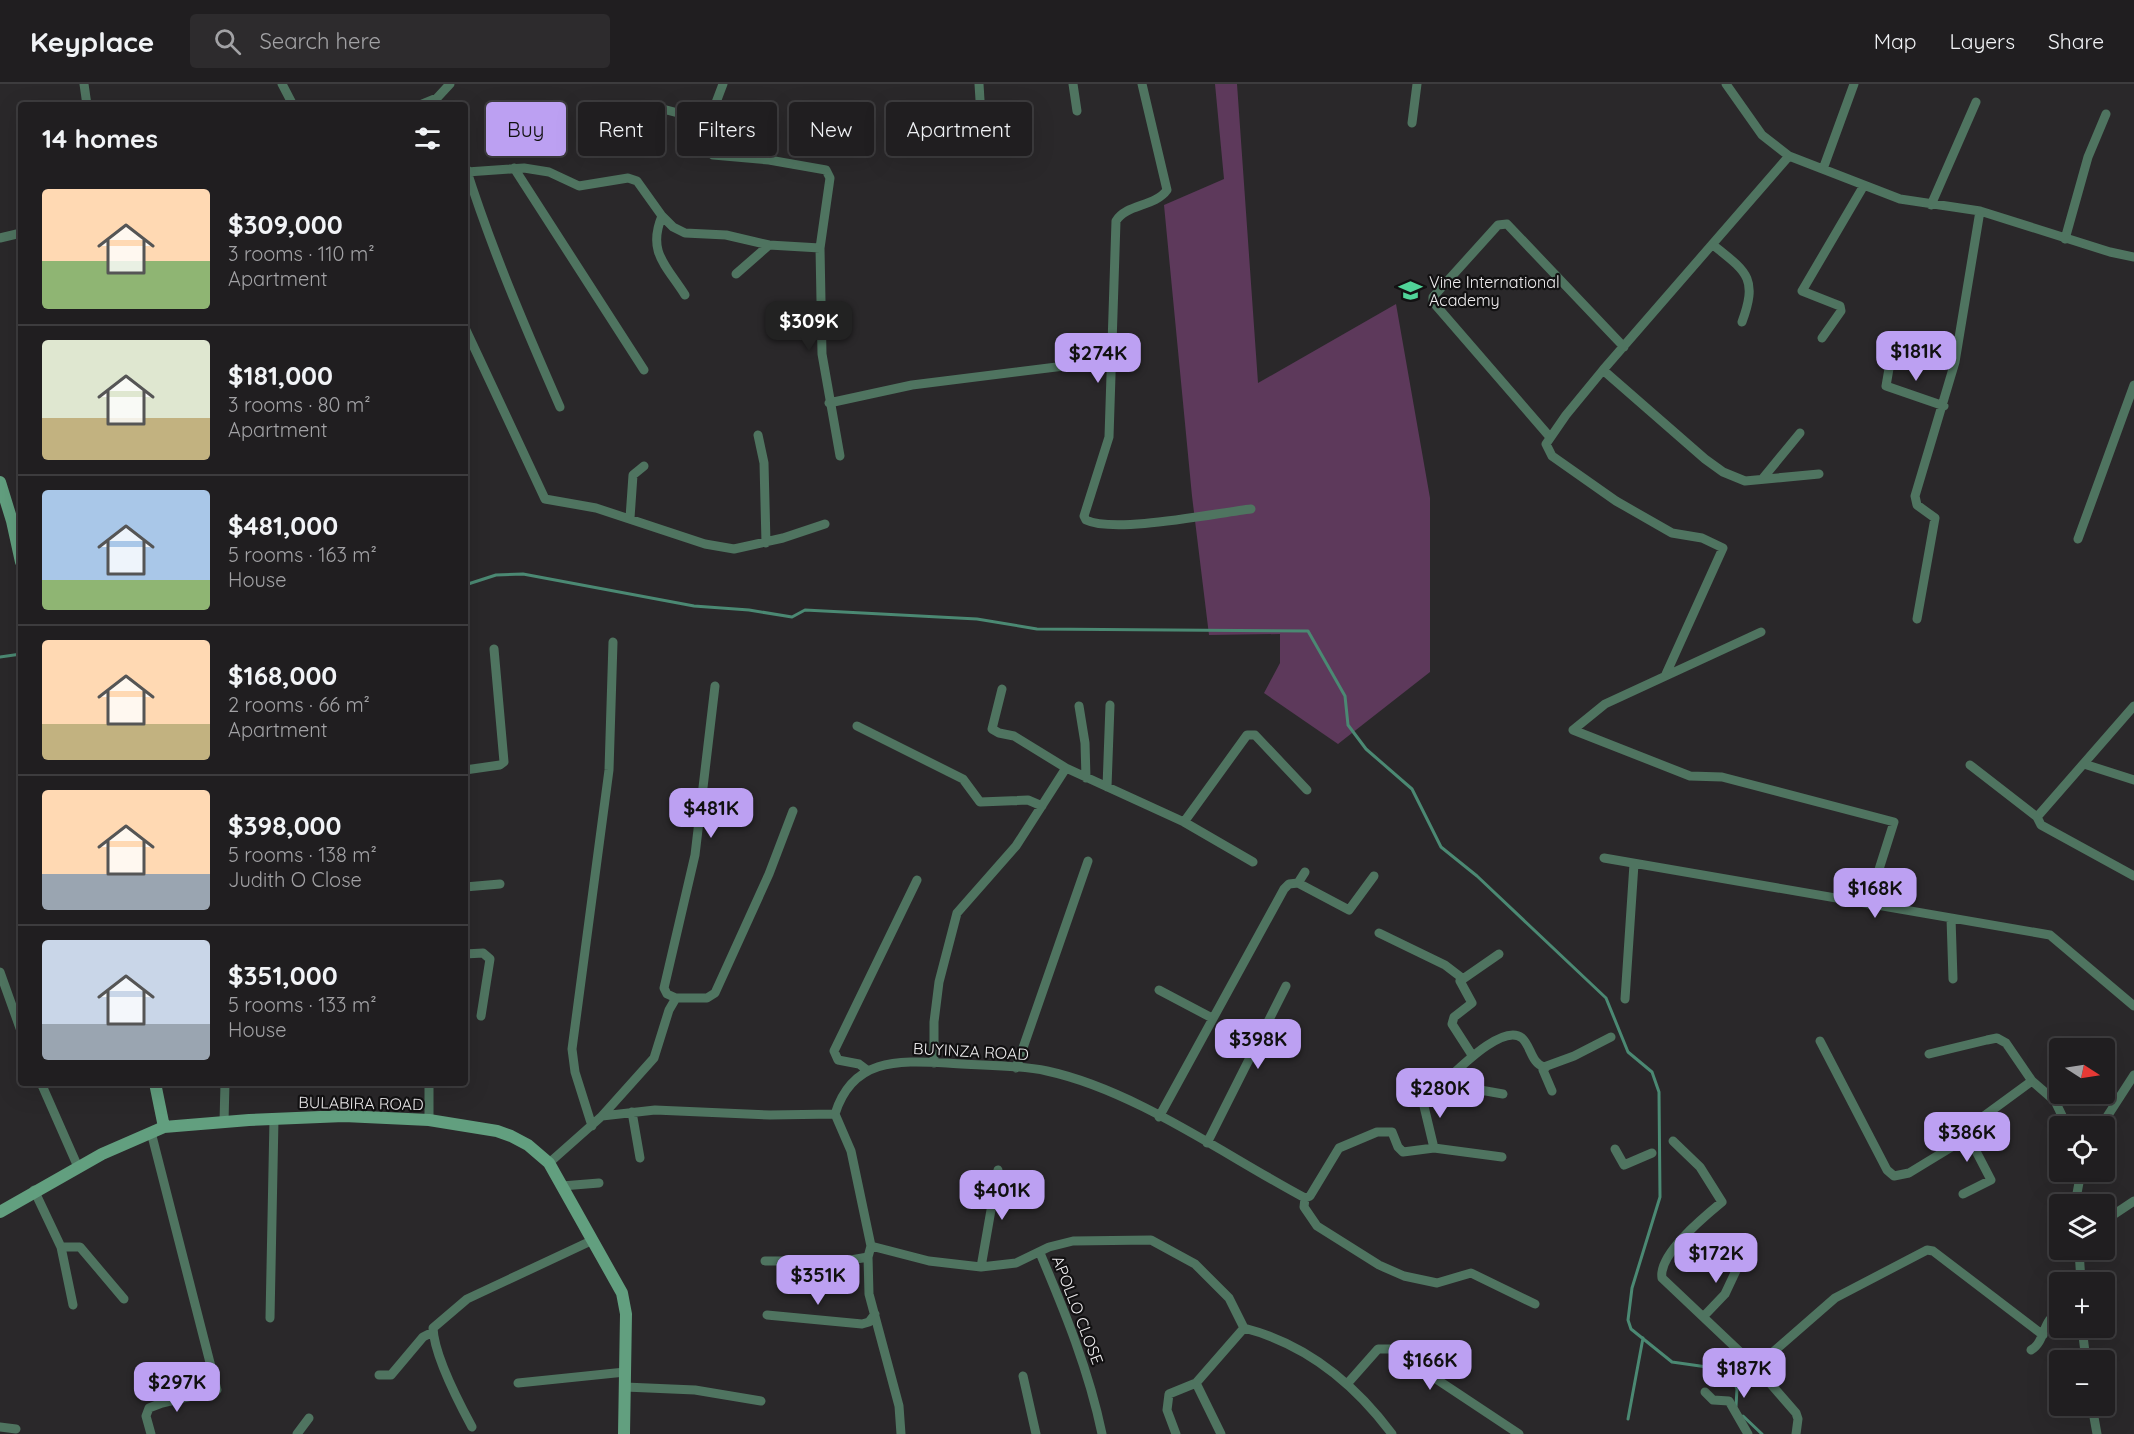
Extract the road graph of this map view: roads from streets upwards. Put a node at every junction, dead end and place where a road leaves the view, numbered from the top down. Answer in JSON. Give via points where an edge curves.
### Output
{"nodes":[{"id":1,"x":84,"y":84,"type":"edge"},
{"id":2,"x":282,"y":84,"type":"edge"},
{"id":3,"x":450,"y":84,"type":"edge"},
{"id":4,"x":723,"y":84,"type":"edge"},
{"id":5,"x":980,"y":84,"type":"edge"},
{"id":6,"x":1073,"y":84,"type":"edge"},
{"id":7,"x":1142,"y":84,"type":"edge"},
{"id":8,"x":1417,"y":84,"type":"edge"},
{"id":9,"x":1726,"y":84,"type":"edge"},
{"id":10,"x":1854,"y":84,"type":"edge"},
{"id":11,"x":442,"y":94,"type":"junction"},
{"id":12,"x":87,"y":102,"type":"edge"},
{"id":13,"x":291,"y":102,"type":"edge"},
{"id":14,"x":426,"y":102,"type":"edge"},
{"id":15,"x":445,"y":102,"type":"edge"},
{"id":16,"x":716,"y":102,"type":"edge"},
{"id":17,"x":981,"y":102,"type":"edge"},
{"id":18,"x":1976,"y":102,"type":"dead end"},
{"id":19,"x":1077,"y":111,"type":"dead end"},
{"id":20,"x":2106,"y":114,"type":"dead end"},
{"id":21,"x":1412,"y":123,"type":"dead end"},
{"id":22,"x":723,"y":156,"type":"edge"},
{"id":23,"x":1789,"y":156,"type":"junction"},
{"id":24,"x":468,"y":168,"type":"edge"},
{"id":25,"x":514,"y":168,"type":"junction"},
{"id":26,"x":1823,"y":169,"type":"junction"},
{"id":27,"x":468,"y":175,"type":"edge"},
{"id":28,"x":1863,"y":187,"type":"junction"},
{"id":29,"x":1931,"y":205,"type":"junction"},
{"id":30,"x":1980,"y":211,"type":"junction"},
{"id":31,"x":662,"y":216,"type":"junction"},
{"id":32,"x":18,"y":234,"type":"edge"},
{"id":33,"x":0,"y":238,"type":"edge"},
{"id":34,"x":2065,"y":239,"type":"junction"},
{"id":35,"x":769,"y":245,"type":"junction"},
{"id":36,"x":1713,"y":245,"type":"junction"},
{"id":37,"x":820,"y":248,"type":"junction"},
{"id":38,"x":2134,"y":257,"type":"edge"},
{"id":39,"x":736,"y":274,"type":"dead end"},
{"id":40,"x":685,"y":296,"type":"dead end"},
{"id":41,"x":1742,"y":322,"type":"dead end"},
{"id":42,"x":468,"y":334,"type":"edge"},
{"id":43,"x":1822,"y":338,"type":"dead end"},
{"id":44,"x":1624,"y":347,"type":"junction"},
{"id":45,"x":1891,"y":357,"type":"dead end"},
{"id":46,"x":1113,"y":360,"type":"junction"},
{"id":47,"x":644,"y":370,"type":"dead end"},
{"id":48,"x":1603,"y":370,"type":"junction"},
{"id":49,"x":2134,"y":385,"type":"edge"},
{"id":50,"x":829,"y":403,"type":"junction"},
{"id":51,"x":1944,"y":406,"type":"junction"},
{"id":52,"x":560,"y":407,"type":"dead end"},
{"id":53,"x":1800,"y":433,"type":"dead end"},
{"id":54,"x":758,"y":435,"type":"dead end"},
{"id":55,"x":1549,"y":436,"type":"junction"},
{"id":56,"x":840,"y":456,"type":"dead end"},
{"id":57,"x":644,"y":466,"type":"dead end"},
{"id":58,"x":1819,"y":474,"type":"dead end"},
{"id":59,"x":1763,"y":478,"type":"junction"},
{"id":60,"x":0,"y":482,"type":"edge"},
{"id":61,"x":1251,"y":509,"type":"dead end"},
{"id":62,"x":630,"y":518,"type":"junction"},
{"id":63,"x":17,"y":520,"type":"edge"},
{"id":64,"x":825,"y":524,"type":"dead end"},
{"id":65,"x":2078,"y":538,"type":"dead end"},
{"id":66,"x":766,"y":543,"type":"junction"},
{"id":67,"x":1917,"y":619,"type":"dead end"},
{"id":68,"x":1761,"y":632,"type":"dead end"},
{"id":69,"x":613,"y":642,"type":"dead end"},
{"id":70,"x":494,"y":649,"type":"dead end"},
{"id":71,"x":1666,"y":674,"type":"junction"},
{"id":72,"x":716,"y":686,"type":"dead end"},
{"id":73,"x":1002,"y":689,"type":"dead end"},
{"id":74,"x":1110,"y":705,"type":"dead end"},
{"id":75,"x":1079,"y":706,"type":"dead end"},
{"id":76,"x":2134,"y":706,"type":"edge"},
{"id":77,"x":857,"y":726,"type":"dead end"},
{"id":78,"x":1086,"y":763,"type":"junction"},
{"id":79,"x":2085,"y":764,"type":"junction"},
{"id":80,"x":1970,"y":765,"type":"dead end"},
{"id":81,"x":1066,"y":768,"type":"junction"},
{"id":82,"x":468,"y":769,"type":"edge"},
{"id":83,"x":1076,"y":774,"type":"junction"},
{"id":84,"x":1086,"y":778,"type":"junction"},
{"id":85,"x":2134,"y":780,"type":"edge"},
{"id":86,"x":1107,"y":788,"type":"junction"},
{"id":87,"x":1307,"y":790,"type":"dead end"},
{"id":88,"x":1042,"y":806,"type":"junction"},
{"id":89,"x":793,"y":811,"type":"dead end"},
{"id":90,"x":2037,"y":817,"type":"junction"},
{"id":91,"x":1184,"y":822,"type":"junction"},
{"id":92,"x":1604,"y":858,"type":"dead end"},
{"id":93,"x":1088,"y":861,"type":"dead end"},
{"id":94,"x":1252,"y":862,"type":"dead end"},
{"id":95,"x":1634,"y":864,"type":"junction"},
{"id":96,"x":1305,"y":873,"type":"dead end"},
{"id":97,"x":1374,"y":876,"type":"dead end"},
{"id":98,"x":2134,"y":876,"type":"edge"},
{"id":99,"x":917,"y":880,"type":"dead end"},
{"id":100,"x":1298,"y":883,"type":"junction"},
{"id":101,"x":500,"y":884,"type":"dead end"},
{"id":102,"x":468,"y":887,"type":"edge"},
{"id":103,"x":1868,"y":904,"type":"junction"},
{"id":104,"x":1951,"y":918,"type":"junction"},
{"id":105,"x":1379,"y":933,"type":"dead end"},
{"id":106,"x":468,"y":954,"type":"edge"},
{"id":107,"x":1499,"y":954,"type":"dead end"},
{"id":108,"x":0,"y":972,"type":"edge"},
{"id":109,"x":1462,"y":978,"type":"junction"},
{"id":110,"x":1953,"y":979,"type":"dead end"},
{"id":111,"x":1286,"y":986,"type":"dead end"},
{"id":112,"x":1160,"y":990,"type":"dead end"},
{"id":113,"x":676,"y":998,"type":"junction"},
{"id":114,"x":1625,"y":999,"type":"dead end"},
{"id":115,"x":2134,"y":1006,"type":"edge"},
{"id":116,"x":481,"y":1016,"type":"dead end"},
{"id":117,"x":1212,"y":1018,"type":"junction"},
{"id":118,"x":18,"y":1023,"type":"edge"},
{"id":119,"x":1611,"y":1036,"type":"dead end"},
{"id":120,"x":1820,"y":1041,"type":"dead end"},
{"id":121,"x":1929,"y":1054,"type":"dead end"},
{"id":122,"x":1472,"y":1055,"type":"junction"},
{"id":123,"x":934,"y":1062,"type":"junction"},
{"id":124,"x":1547,"y":1066,"type":"junction"},
{"id":125,"x":1016,"y":1068,"type":"junction"},
{"id":126,"x":867,"y":1070,"type":"junction"},
{"id":127,"x":2134,"y":1075,"type":"edge"},
{"id":128,"x":2032,"y":1081,"type":"junction"},
{"id":129,"x":42,"y":1086,"type":"edge"},
{"id":130,"x":156,"y":1086,"type":"edge"},
{"id":131,"x":225,"y":1086,"type":"edge"},
{"id":132,"x":429,"y":1086,"type":"edge"},
{"id":133,"x":1439,"y":1087,"type":"junction"},
{"id":134,"x":1552,"y":1091,"type":"dead end"},
{"id":135,"x":1503,"y":1094,"type":"dead end"},
{"id":136,"x":632,"y":1112,"type":"junction"},
{"id":137,"x":835,"y":1114,"type":"junction"},
{"id":138,"x":602,"y":1116,"type":"junction"},
{"id":139,"x":2062,"y":1116,"type":"edge"},
{"id":140,"x":2107,"y":1116,"type":"edge"},
{"id":141,"x":1159,"y":1117,"type":"junction"},
{"id":142,"x":274,"y":1119,"type":"junction"},
{"id":143,"x":429,"y":1120,"type":"junction"},
{"id":144,"x":224,"y":1122,"type":"junction"},
{"id":145,"x":592,"y":1125,"type":"junction"},
{"id":146,"x":164,"y":1127,"type":"junction"},
{"id":147,"x":1965,"y":1130,"type":"junction"},
{"id":148,"x":151,"y":1132,"type":"junction"},
{"id":149,"x":1673,"y":1141,"type":"dead end"},
{"id":150,"x":1207,"y":1143,"type":"junction"},
{"id":151,"x":1434,"y":1148,"type":"junction"},
{"id":152,"x":1615,"y":1149,"type":"dead end"},
{"id":153,"x":1652,"y":1152,"type":"dead end"},
{"id":154,"x":1502,"y":1157,"type":"dead end"},
{"id":155,"x":640,"y":1158,"type":"dead end"},
{"id":156,"x":549,"y":1163,"type":"junction"},
{"id":157,"x":78,"y":1167,"type":"junction"},
{"id":158,"x":998,"y":1170,"type":"dead end"},
{"id":159,"x":599,"y":1183,"type":"dead end"},
{"id":160,"x":562,"y":1186,"type":"junction"},
{"id":161,"x":34,"y":1190,"type":"junction"},
{"id":162,"x":1963,"y":1194,"type":"dead end"},
{"id":163,"x":1305,"y":1198,"type":"junction"},
{"id":164,"x":2134,"y":1201,"type":"edge"},
{"id":165,"x":0,"y":1212,"type":"edge"},
{"id":166,"x":2115,"y":1214,"type":"edge"},
{"id":167,"x":592,"y":1240,"type":"junction"},
{"id":168,"x":871,"y":1246,"type":"junction"},
{"id":169,"x":62,"y":1247,"type":"junction"},
{"id":170,"x":1040,"y":1253,"type":"junction"},
{"id":171,"x":868,"y":1257,"type":"junction"},
{"id":172,"x":1741,"y":1260,"type":"dead end"},
{"id":173,"x":765,"y":1261,"type":"dead end"},
{"id":174,"x":981,"y":1267,"type":"junction"},
{"id":175,"x":124,"y":1299,"type":"dead end"},
{"id":176,"x":1535,"y":1304,"type":"dead end"},
{"id":177,"x":73,"y":1305,"type":"dead end"},
{"id":178,"x":767,"y":1314,"type":"dead end"},
{"id":179,"x":875,"y":1314,"type":"junction"},
{"id":180,"x":1704,"y":1316,"type":"junction"},
{"id":181,"x":270,"y":1318,"type":"dead end"},
{"id":182,"x":2049,"y":1319,"type":"edge"},
{"id":183,"x":1245,"y":1328,"type":"junction"},
{"id":184,"x":433,"y":1332,"type":"junction"},
{"id":185,"x":2043,"y":1335,"type":"junction"},
{"id":186,"x":2031,"y":1350,"type":"dead end"},
{"id":187,"x":1756,"y":1367,"type":"junction"},
{"id":188,"x":625,"y":1372,"type":"junction"},
{"id":189,"x":379,"y":1375,"type":"dead end"},
{"id":190,"x":1023,"y":1376,"type":"dead end"},
{"id":191,"x":518,"y":1383,"type":"dead end"},
{"id":192,"x":1196,"y":1383,"type":"junction"},
{"id":193,"x":1347,"y":1384,"type":"junction"},
{"id":194,"x":625,"y":1387,"type":"junction"},
{"id":195,"x":1705,"y":1392,"type":"dead end"},
{"id":196,"x":761,"y":1401,"type":"dead end"},
{"id":197,"x":2094,"y":1416,"type":"edge"},
{"id":198,"x":309,"y":1418,"type":"dead end"},
{"id":199,"x":0,"y":1427,"type":"edge"},
{"id":200,"x":472,"y":1427,"type":"dead end"},
{"id":201,"x":16,"y":1429,"type":"dead end"},
{"id":202,"x":151,"y":1434,"type":"edge"},
{"id":203,"x":297,"y":1434,"type":"edge"},
{"id":204,"x":624,"y":1434,"type":"edge"},
{"id":205,"x":901,"y":1434,"type":"edge"},
{"id":206,"x":1036,"y":1434,"type":"edge"},
{"id":207,"x":1102,"y":1434,"type":"edge"},
{"id":208,"x":1176,"y":1434,"type":"edge"},
{"id":209,"x":1221,"y":1434,"type":"edge"},
{"id":210,"x":1392,"y":1434,"type":"edge"},
{"id":211,"x":1519,"y":1434,"type":"edge"},
{"id":212,"x":1748,"y":1434,"type":"edge"},
{"id":213,"x":1796,"y":1434,"type":"edge"},
{"id":214,"x":2097,"y":1434,"type":"edge"}],
"edges":[{"from":1,"to":12,"type":"street"},
{"from":2,"to":13,"type":"street"},
{"from":3,"to":11,"type":"street"},
{"from":4,"to":16,"type":"street"},
{"from":5,"to":17,"type":"street"},
{"from":6,"to":19,"type":"street"},
{"from":7,"to":46,"type":"street","via":[[1167,190],[1116,221]]},
{"from":8,"to":21,"type":"street"},
{"from":9,"to":23,"type":"street","via":[[1762,135]]},
{"from":10,"to":26,"type":"street"},
{"from":11,"to":14,"type":"street"},
{"from":11,"to":15,"type":"street"},
{"from":18,"to":29,"type":"street"},
{"from":20,"to":34,"type":"street","via":[[2088,157]]},
{"from":22,"to":37,"type":"street","via":[[826,170],[830,178]]},
{"from":23,"to":26,"type":"street"},
{"from":23,"to":36,"type":"street"},
{"from":24,"to":25,"type":"street"},
{"from":25,"to":31,"type":"street","via":[[549,172],[579,186],[632,179]]},
{"from":25,"to":47,"type":"street"},
{"from":26,"to":28,"type":"street"},
{"from":27,"to":52,"type":"street","via":[[515,307]]},
{"from":28,"to":29,"type":"street","via":[[1900,200]]},
{"from":28,"to":43,"type":"street","via":[[1802,291],[1840,306]]},
{"from":29,"to":30,"type":"street"},
{"from":30,"to":34,"type":"street"},
{"from":30,"to":51,"type":"street"},
{"from":31,"to":35,"type":"street","via":[[685,233],[726,235]]},
{"from":31,"to":40,"type":"street","via":[[655,232],[655,246]]},
{"from":32,"to":33,"type":"street"},
{"from":34,"to":38,"type":"street"},
{"from":35,"to":37,"type":"street"},
{"from":35,"to":39,"type":"street"},
{"from":36,"to":41,"type":"street","via":[[1748,277],[1751,290]]},
{"from":36,"to":44,"type":"street"},
{"from":37,"to":50,"type":"street","via":[[822,354]]},
{"from":42,"to":62,"type":"street","via":[[545,499]]},
{"from":44,"to":48,"type":"street"},
{"from":44,"to":55,"type":"street","via":[[1507,224],[1498,225],[1433,297],[1432,302]]},
{"from":45,"to":51,"type":"street","via":[[1886,386]]},
{"from":46,"to":50,"type":"street","via":[[912,385]]},
{"from":46,"to":61,"type":"street","via":[[1109,437],[1086,520],[1139,523]]},
{"from":48,"to":55,"type":"street"},
{"from":48,"to":59,"type":"street","via":[[1723,472],[1745,481]]},
{"from":49,"to":65,"type":"street"},
{"from":50,"to":56,"type":"street"},
{"from":51,"to":67,"type":"street","via":[[1915,500],[1935,518]]},
{"from":53,"to":59,"type":"street"},
{"from":54,"to":66,"type":"street","via":[[764,463]]},
{"from":55,"to":71,"type":"street","via":[[1546,449],[1552,456],[1616,501],[1672,533],[1702,538],[1723,548]]},
{"from":57,"to":62,"type":"street","via":[[633,475]]},
{"from":58,"to":59,"type":"street"},
{"from":60,"to":63,"type":"street"},
{"from":62,"to":66,"type":"street","via":[[718,547],[734,549]]},
{"from":64,"to":66,"type":"street"},
{"from":68,"to":71,"type":"street"},
{"from":69,"to":145,"type":"street","via":[[609,770],[572,1049]]},
{"from":70,"to":82,"type":"street","via":[[504,762]]},
{"from":71,"to":103,"type":"street","via":[[1605,704],[1573,730],[1690,776],[1722,777],[1893,822]]},
{"from":72,"to":113,"type":"street","via":[[695,855],[664,988]]},
{"from":73,"to":81,"type":"street","via":[[992,729],[1014,736]]},
{"from":74,"to":86,"type":"street"},
{"from":75,"to":78,"type":"street"},
{"from":76,"to":79,"type":"street"},
{"from":77,"to":88,"type":"street","via":[[963,779],[980,802],[1028,800]]},
{"from":78,"to":83,"type":"street"},
{"from":78,"to":84,"type":"street"},
{"from":79,"to":85,"type":"street"},
{"from":79,"to":90,"type":"street"},
{"from":80,"to":90,"type":"street"},
{"from":81,"to":83,"type":"street"},
{"from":81,"to":88,"type":"street"},
{"from":83,"to":84,"type":"street"},
{"from":84,"to":86,"type":"street"},
{"from":86,"to":91,"type":"street"},
{"from":87,"to":91,"type":"street","via":[[1255,735],[1247,735]]},
{"from":88,"to":123,"type":"street","via":[[1012,852],[957,913],[938,990]]},
{"from":89,"to":113,"type":"street","via":[[715,993],[707,998]]},
{"from":90,"to":98,"type":"street","via":[[2041,825]]},
{"from":91,"to":94,"type":"street"},
{"from":92,"to":95,"type":"street"},
{"from":93,"to":125,"type":"street"},
{"from":95,"to":103,"type":"street"},
{"from":95,"to":114,"type":"street"},
{"from":96,"to":100,"type":"street"},
{"from":97,"to":100,"type":"street","via":[[1349,910]]},
{"from":99,"to":126,"type":"street","via":[[834,1051],[838,1060],[860,1064]]},
{"from":100,"to":117,"type":"street","via":[[1289,884],[1280,894]]},
{"from":101,"to":102,"type":"street"},
{"from":103,"to":104,"type":"street"},
{"from":104,"to":110,"type":"street"},
{"from":104,"to":115,"type":"street","via":[[2050,934]]},
{"from":105,"to":109,"type":"street","via":[[1445,965]]},
{"from":106,"to":116,"type":"street","via":[[483,953],[490,959]]},
{"from":107,"to":109,"type":"street"},
{"from":108,"to":118,"type":"street"},
{"from":109,"to":122,"type":"street","via":[[1460,983],[1472,1003],[1454,1017],[1452,1024]]},
{"from":111,"to":150,"type":"street"},
{"from":112,"to":117,"type":"street"},
{"from":113,"to":138,"type":"street","via":[[654,1058]]},
{"from":117,"to":141,"type":"street"},
{"from":119,"to":124,"type":"street"},
{"from":120,"to":147,"type":"street","via":[[1887,1170],[1894,1176],[1909,1173],[1950,1148]]},
{"from":121,"to":128,"type":"street","via":[[1997,1038],[2015,1053]]},
{"from":122,"to":124,"type":"street","via":[[1515,1036],[1523,1040],[1539,1065]]},
{"from":122,"to":133,"type":"street"},
{"from":123,"to":125,"type":"street","name":"BUYINZA ROAD"},
{"from":123,"to":126,"type":"street","name":"BUYINZA ROAD"},
{"from":124,"to":134,"type":"street","via":[[1543,1070]]},
{"from":125,"to":141,"type":"street","name":"BUYINZA ROAD","via":[[1057,1074],[1115,1095]]},
{"from":126,"to":137,"type":"street","via":[[852,1080]]},
{"from":127,"to":140,"type":"street"},
{"from":128,"to":139,"type":"street","via":[[2055,1101]]},
{"from":128,"to":147,"type":"street"},
{"from":129,"to":157,"type":"street"},
{"from":130,"to":146,"type":"street"},
{"from":131,"to":144,"type":"street"},
{"from":132,"to":143,"type":"street"},
{"from":133,"to":135,"type":"street"},
{"from":133,"to":151,"type":"street","via":[[1421,1100]]},
{"from":136,"to":137,"type":"street"},
{"from":136,"to":138,"type":"street"},
{"from":136,"to":155,"type":"street"},
{"from":137,"to":168,"type":"street","via":[[851,1151]]},
{"from":138,"to":145,"type":"street"},
{"from":141,"to":150,"type":"street","name":"BUYINZA ROAD"},
{"from":142,"to":143,"type":"street","name":"BULABIRA ROAD","via":[[344,1116]]},
{"from":142,"to":144,"type":"street","name":"BULABIRA ROAD"},
{"from":142,"to":181,"type":"street"},
{"from":143,"to":156,"type":"street","name":"BULABIRA ROAD","via":[[511,1136]]},
{"from":144,"to":146,"type":"street","name":"BULABIRA ROAD"},
{"from":145,"to":156,"type":"street"},
{"from":146,"to":148,"type":"street","name":"BULABIRA ROAD"},
{"from":147,"to":162,"type":"street","via":[[1991,1180]]},
{"from":148,"to":157,"type":"street","name":"BULABIRA ROAD"},
{"from":148,"to":202,"type":"street","via":[[217,1390],[149,1408],[146,1416]]},
{"from":149,"to":180,"type":"street","via":[[1700,1167],[1722,1202],[1689,1230],[1661,1272],[1662,1278]]},
{"from":150,"to":163,"type":"street","name":"BUYINZA ROAD"},
{"from":151,"to":154,"type":"street"},
{"from":151,"to":163,"type":"street","via":[[1403,1152],[1392,1132],[1386,1130],[1343,1146]]},
{"from":152,"to":153,"type":"street","via":[[1624,1165]]},
{"from":156,"to":160,"type":"street","name":"BULABIRA ROAD"},
{"from":157,"to":161,"type":"street","name":"BULABIRA ROAD"},
{"from":158,"to":174,"type":"street"},
{"from":159,"to":160,"type":"street"},
{"from":160,"to":167,"type":"street","name":"BULABIRA ROAD"},
{"from":161,"to":165,"type":"street","name":"BULABIRA ROAD"},
{"from":161,"to":169,"type":"street"},
{"from":163,"to":176,"type":"street","via":[[1304,1207],[1317,1226],[1379,1265],[1427,1283],[1471,1273]]},
{"from":164,"to":166,"type":"street"},
{"from":167,"to":184,"type":"street","via":[[467,1299],[436,1324]]},
{"from":167,"to":188,"type":"street","name":"BULABIRA ROAD","via":[[622,1293],[626,1314]]},
{"from":168,"to":171,"type":"street"},
{"from":168,"to":174,"type":"street","name":"APOLLO CLOSE","via":[[929,1261]]},
{"from":169,"to":175,"type":"street","via":[[80,1247]]},
{"from":169,"to":177,"type":"street"},
{"from":170,"to":174,"type":"street","name":"APOLLO CLOSE","via":[[1016,1263]]},
{"from":170,"to":183,"type":"street","via":[[1073,1241],[1145,1238],[1158,1242],[1195,1264],[1219,1287],[1234,1305]]},
{"from":170,"to":207,"type":"street","name":"APOLLO CLOSE","via":[[1081,1355]]},
{"from":171,"to":173,"type":"street","via":[[845,1261]]},
{"from":171,"to":179,"type":"street","via":[[869,1294]]},
{"from":172,"to":180,"type":"street","via":[[1731,1286]]},
{"from":178,"to":179,"type":"street","via":[[862,1324],[870,1322]]},
{"from":179,"to":205,"type":"street","via":[[899,1406]]},
{"from":180,"to":187,"type":"street"},
{"from":182,"to":185,"type":"street"},
{"from":183,"to":192,"type":"street"},
{"from":183,"to":193,"type":"street","via":[[1299,1348]]},
{"from":184,"to":189,"type":"street","via":[[423,1337],[391,1375]]},
{"from":184,"to":200,"type":"street"},
{"from":185,"to":186,"type":"street"},
{"from":185,"to":187,"type":"street","via":[[1927,1250],[1835,1298]]},
{"from":187,"to":213,"type":"street","via":[[1796,1413]]},
{"from":188,"to":191,"type":"street"},
{"from":188,"to":194,"type":"street","name":"BULABIRA ROAD"},
{"from":190,"to":206,"type":"street"},
{"from":192,"to":208,"type":"street","via":[[1168,1395],[1167,1410]]},
{"from":192,"to":209,"type":"street"},
{"from":193,"to":210,"type":"street"},
{"from":193,"to":211,"type":"street","via":[[1378,1349],[1391,1349]]},
{"from":194,"to":196,"type":"street","via":[[695,1390]]},
{"from":194,"to":204,"type":"street","name":"BULABIRA ROAD"},
{"from":195,"to":212,"type":"street","via":[[1713,1400],[1729,1401]]},
{"from":197,"to":214,"type":"street"},
{"from":198,"to":203,"type":"street"},
{"from":199,"to":201,"type":"street"}]}
